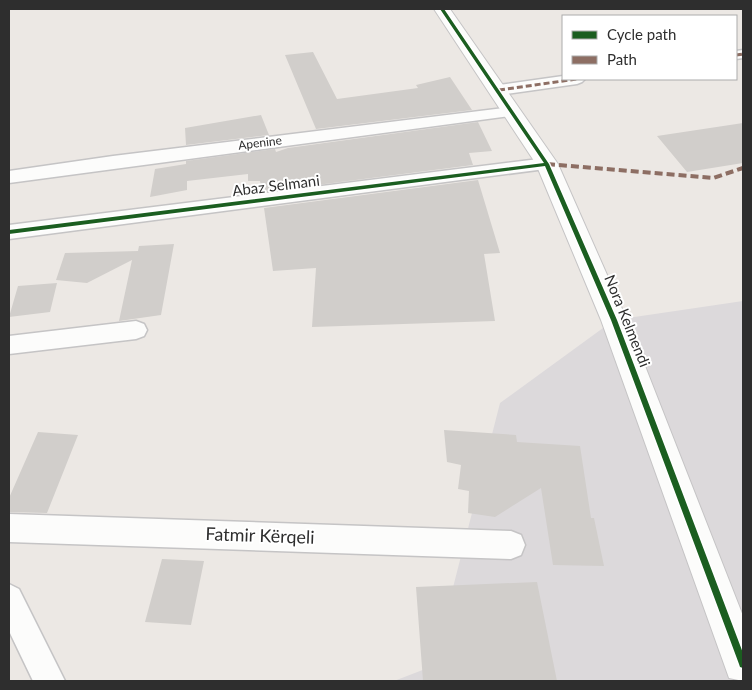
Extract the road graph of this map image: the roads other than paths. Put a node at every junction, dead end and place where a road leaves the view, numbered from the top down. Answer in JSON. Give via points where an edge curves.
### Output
{"nodes":[{"id":1,"x":442,"y":9,"type":"edge"},
{"id":2,"x":574,"y":80,"type":"edge"},
{"id":3,"x":505,"y":101,"type":"junction"},
{"id":4,"x":546,"y":164,"type":"junction"},
{"id":5,"x":9,"y":177,"type":"edge"},
{"id":6,"x":9,"y":232,"type":"edge"},
{"id":7,"x":136,"y":330,"type":"dead end"},
{"id":8,"x":9,"y":345,"type":"edge"},
{"id":9,"x":9,"y":528,"type":"edge"},
{"id":10,"x":511,"y":545,"type":"dead end"},
{"id":11,"x":9,"y":598,"type":"edge"},
{"id":12,"x":743,"y":664,"type":"edge"},
{"id":13,"x":49,"y":681,"type":"edge"}],
"edges":[{"from":1,"to":3,"type":"street","name":"Nora Kelmendi"},
{"from":2,"to":3,"type":"street","name":"Apenine"},
{"from":3,"to":4,"type":"street","name":"Nora Kelmendi"},
{"from":3,"to":5,"type":"street","name":"Apenine"},
{"from":4,"to":6,"type":"street","name":"Abaz Selmani"},
{"from":4,"to":12,"type":"street","name":"Nora Kelmendi","via":[[614,320]]},
{"from":7,"to":8,"type":"street"},
{"from":9,"to":10,"type":"street","name":"Fatmir Kërqeli"},
{"from":11,"to":13,"type":"street"}]}
